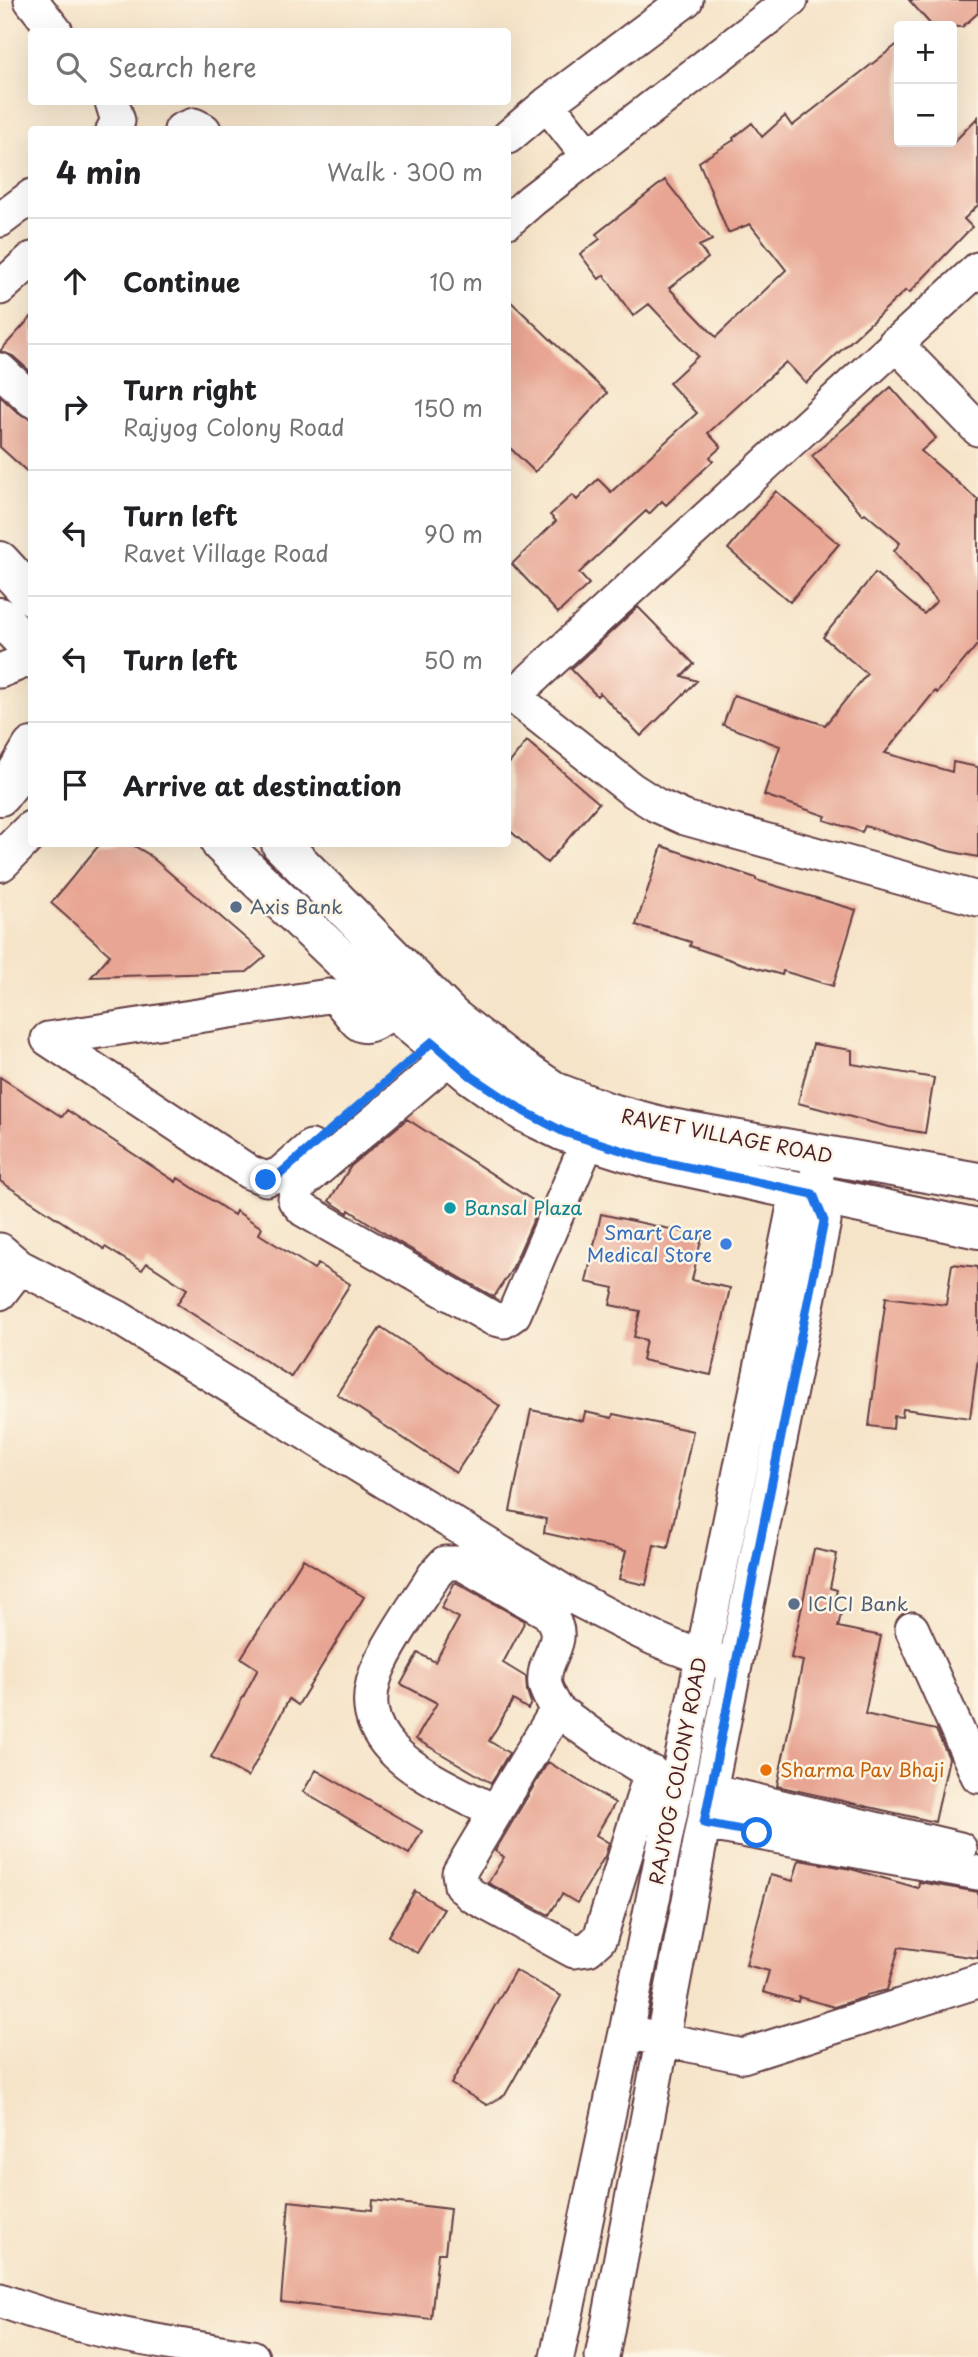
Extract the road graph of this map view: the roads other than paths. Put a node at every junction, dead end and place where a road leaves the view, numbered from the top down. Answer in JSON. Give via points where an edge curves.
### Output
{"nodes":[{"id":1,"x":31,"y":0,"type":"edge"},
{"id":2,"x":686,"y":0,"type":"edge"},
{"id":3,"x":791,"y":0,"type":"edge"},
{"id":4,"x":53,"y":28,"type":"edge"},
{"id":5,"x":547,"y":104,"type":"junction"},
{"id":6,"x":112,"y":105,"type":"edge"},
{"id":7,"x":115,"y":126,"type":"edge"},
{"id":8,"x":511,"y":134,"type":"edge"},
{"id":9,"x":588,"y":156,"type":"junction"},
{"id":10,"x":28,"y":199,"type":"edge"},
{"id":11,"x":511,"y":219,"type":"edge"},
{"id":12,"x":0,"y":220,"type":"edge"},
{"id":13,"x":28,"y":264,"type":"edge"},
{"id":14,"x":978,"y":269,"type":"edge"},
{"id":15,"x":0,"y":288,"type":"edge"},
{"id":16,"x":895,"y":343,"type":"junction"},
{"id":17,"x":0,"y":370,"type":"edge"},
{"id":18,"x":28,"y":396,"type":"edge"},
{"id":19,"x":978,"y":429,"type":"edge"},
{"id":20,"x":0,"y":561,"type":"edge"},
{"id":21,"x":28,"y":592,"type":"edge"},
{"id":22,"x":0,"y":617,"type":"edge"},
{"id":23,"x":28,"y":646,"type":"edge"},
{"id":24,"x":28,"y":660,"type":"edge"},
{"id":25,"x":0,"y":671,"type":"edge"},
{"id":26,"x":511,"y":693,"type":"edge"},
{"id":27,"x":511,"y":695,"type":"edge"},
{"id":28,"x":28,"y":754,"type":"edge"},
{"id":29,"x":0,"y":796,"type":"edge"},
{"id":30,"x":28,"y":834,"type":"edge"},
{"id":31,"x":224,"y":847,"type":"edge"},
{"id":32,"x":285,"y":847,"type":"edge"},
{"id":33,"x":0,"y":862,"type":"edge"},
{"id":34,"x":978,"y":898,"type":"edge"},
{"id":35,"x":395,"y":1011,"type":"junction"},
{"id":36,"x":441,"y":1050,"type":"junction"},
{"id":37,"x":588,"y":1141,"type":"junction"},
{"id":38,"x":821,"y":1156,"type":"junction"},
{"id":39,"x":978,"y":1181,"type":"edge"},
{"id":40,"x":813,"y":1194,"type":"junction"},
{"id":41,"x":978,"y":1229,"type":"edge"},
{"id":42,"x":7,"y":1270,"type":"edge"},
{"id":43,"x":912,"y":1629,"type":"dead end"},
{"id":44,"x":701,"y":1657,"type":"junction"},
{"id":45,"x":734,"y":1664,"type":"junction"},
{"id":46,"x":557,"y":1710,"type":"junction"},
{"id":47,"x":978,"y":1776,"type":"edge"},
{"id":48,"x":663,"y":1780,"type":"junction"},
{"id":49,"x":710,"y":1790,"type":"junction"},
{"id":50,"x":495,"y":1812,"type":"junction"},
{"id":51,"x":704,"y":1823,"type":"junction"},
{"id":52,"x":978,"y":1853,"type":"edge"},
{"id":53,"x":978,"y":1873,"type":"edge"},
{"id":54,"x":978,"y":1981,"type":"edge"},
{"id":55,"x":626,"y":2032,"type":"junction"},
{"id":56,"x":663,"y":2039,"type":"junction"},
{"id":57,"x":0,"y":2300,"type":"edge"},
{"id":58,"x":252,"y":2357,"type":"edge"},
{"id":59,"x":557,"y":2357,"type":"edge"},
{"id":60,"x":602,"y":2357,"type":"edge"}],
"edges":[{"from":1,"to":4,"type":"street"},
{"from":2,"to":5,"type":"street"},
{"from":3,"to":9,"type":"street"},
{"from":5,"to":8,"type":"street"},
{"from":5,"to":9,"type":"street"},
{"from":6,"to":7,"type":"street"},
{"from":9,"to":11,"type":"street"},
{"from":10,"to":12,"type":"street"},
{"from":13,"to":15,"type":"street"},
{"from":14,"to":16,"type":"street"},
{"from":16,"to":19,"type":"street"},
{"from":16,"to":26,"type":"street"},
{"from":17,"to":18,"type":"street"},
{"from":20,"to":21,"type":"main road"},
{"from":22,"to":23,"type":"main road"},
{"from":24,"to":25,"type":"street"},
{"from":27,"to":34,"type":"street","via":[[656,806],[685,818]]},
{"from":28,"to":29,"type":"main road"},
{"from":30,"to":33,"type":"main road"},
{"from":31,"to":35,"type":"main road","name":"RAVET VILLAGE ROAD"},
{"from":32,"to":38,"type":"main road","name":"RAVET VILLAGE ROAD","via":[[452,1017],[556,1092],[664,1127]]},
{"from":35,"to":36,"type":"main road","name":"RAVET VILLAGE ROAD"},
{"from":35,"to":36,"type":"street","via":[[363,1027],[335,997],[328,996],[48,1039],[266,1180],[280,1174]]},
{"from":36,"to":37,"type":"main road","name":"RAVET VILLAGE ROAD","via":[[525,1112]]},
{"from":36,"to":37,"type":"street","via":[[296,1188],[295,1200],[304,1210],[504,1321],[514,1314]]},
{"from":37,"to":40,"type":"main road","name":"RAVET VILLAGE ROAD","via":[[649,1159]]},
{"from":38,"to":39,"type":"main road","name":"RAVET VILLAGE ROAD"},
{"from":38,"to":40,"type":"street","name":"RAJYOG COLONY ROAD"},
{"from":40,"to":41,"type":"main road","name":"RAVET VILLAGE ROAD"},
{"from":40,"to":44,"type":"street","name":"RAJYOG COLONY ROAD","via":[[793,1211]]},
{"from":40,"to":45,"type":"street","name":"RAJYOG COLONY ROAD","via":[[824,1221]]},
{"from":42,"to":44,"type":"street","via":[[119,1318],[571,1596]]},
{"from":43,"to":47,"type":"street"},
{"from":44,"to":45,"type":"street"},
{"from":44,"to":48,"type":"street","name":"RAJYOG COLONY ROAD"},
{"from":45,"to":49,"type":"street","name":"RAJYOG COLONY ROAD"},
{"from":46,"to":48,"type":"street"},
{"from":46,"to":50,"type":"street"},
{"from":46,"to":50,"type":"street","via":[[545,1683],[559,1636],[557,1623],[547,1612],[461,1563],[445,1563],[381,1662],[370,1710],[392,1750],[416,1770]]},
{"from":48,"to":50,"type":"street","via":[[600,1938],[588,1949],[574,1951],[471,1895],[461,1885],[459,1873]]},
{"from":48,"to":55,"type":"street","name":"RAJYOG COLONY ROAD"},
{"from":49,"to":51,"type":"street","name":"RAJYOG COLONY ROAD"},
{"from":49,"to":52,"type":"street"},
{"from":51,"to":53,"type":"street"},
{"from":51,"to":56,"type":"street","name":"RAJYOG COLONY ROAD"},
{"from":54,"to":56,"type":"street","via":[[743,2056]]},
{"from":55,"to":56,"type":"street"},
{"from":55,"to":59,"type":"street","name":"RAJYOG COLONY ROAD"},
{"from":56,"to":60,"type":"street","name":"RAJYOG COLONY ROAD"},
{"from":57,"to":58,"type":"street","via":[[85,2326]]}]}
